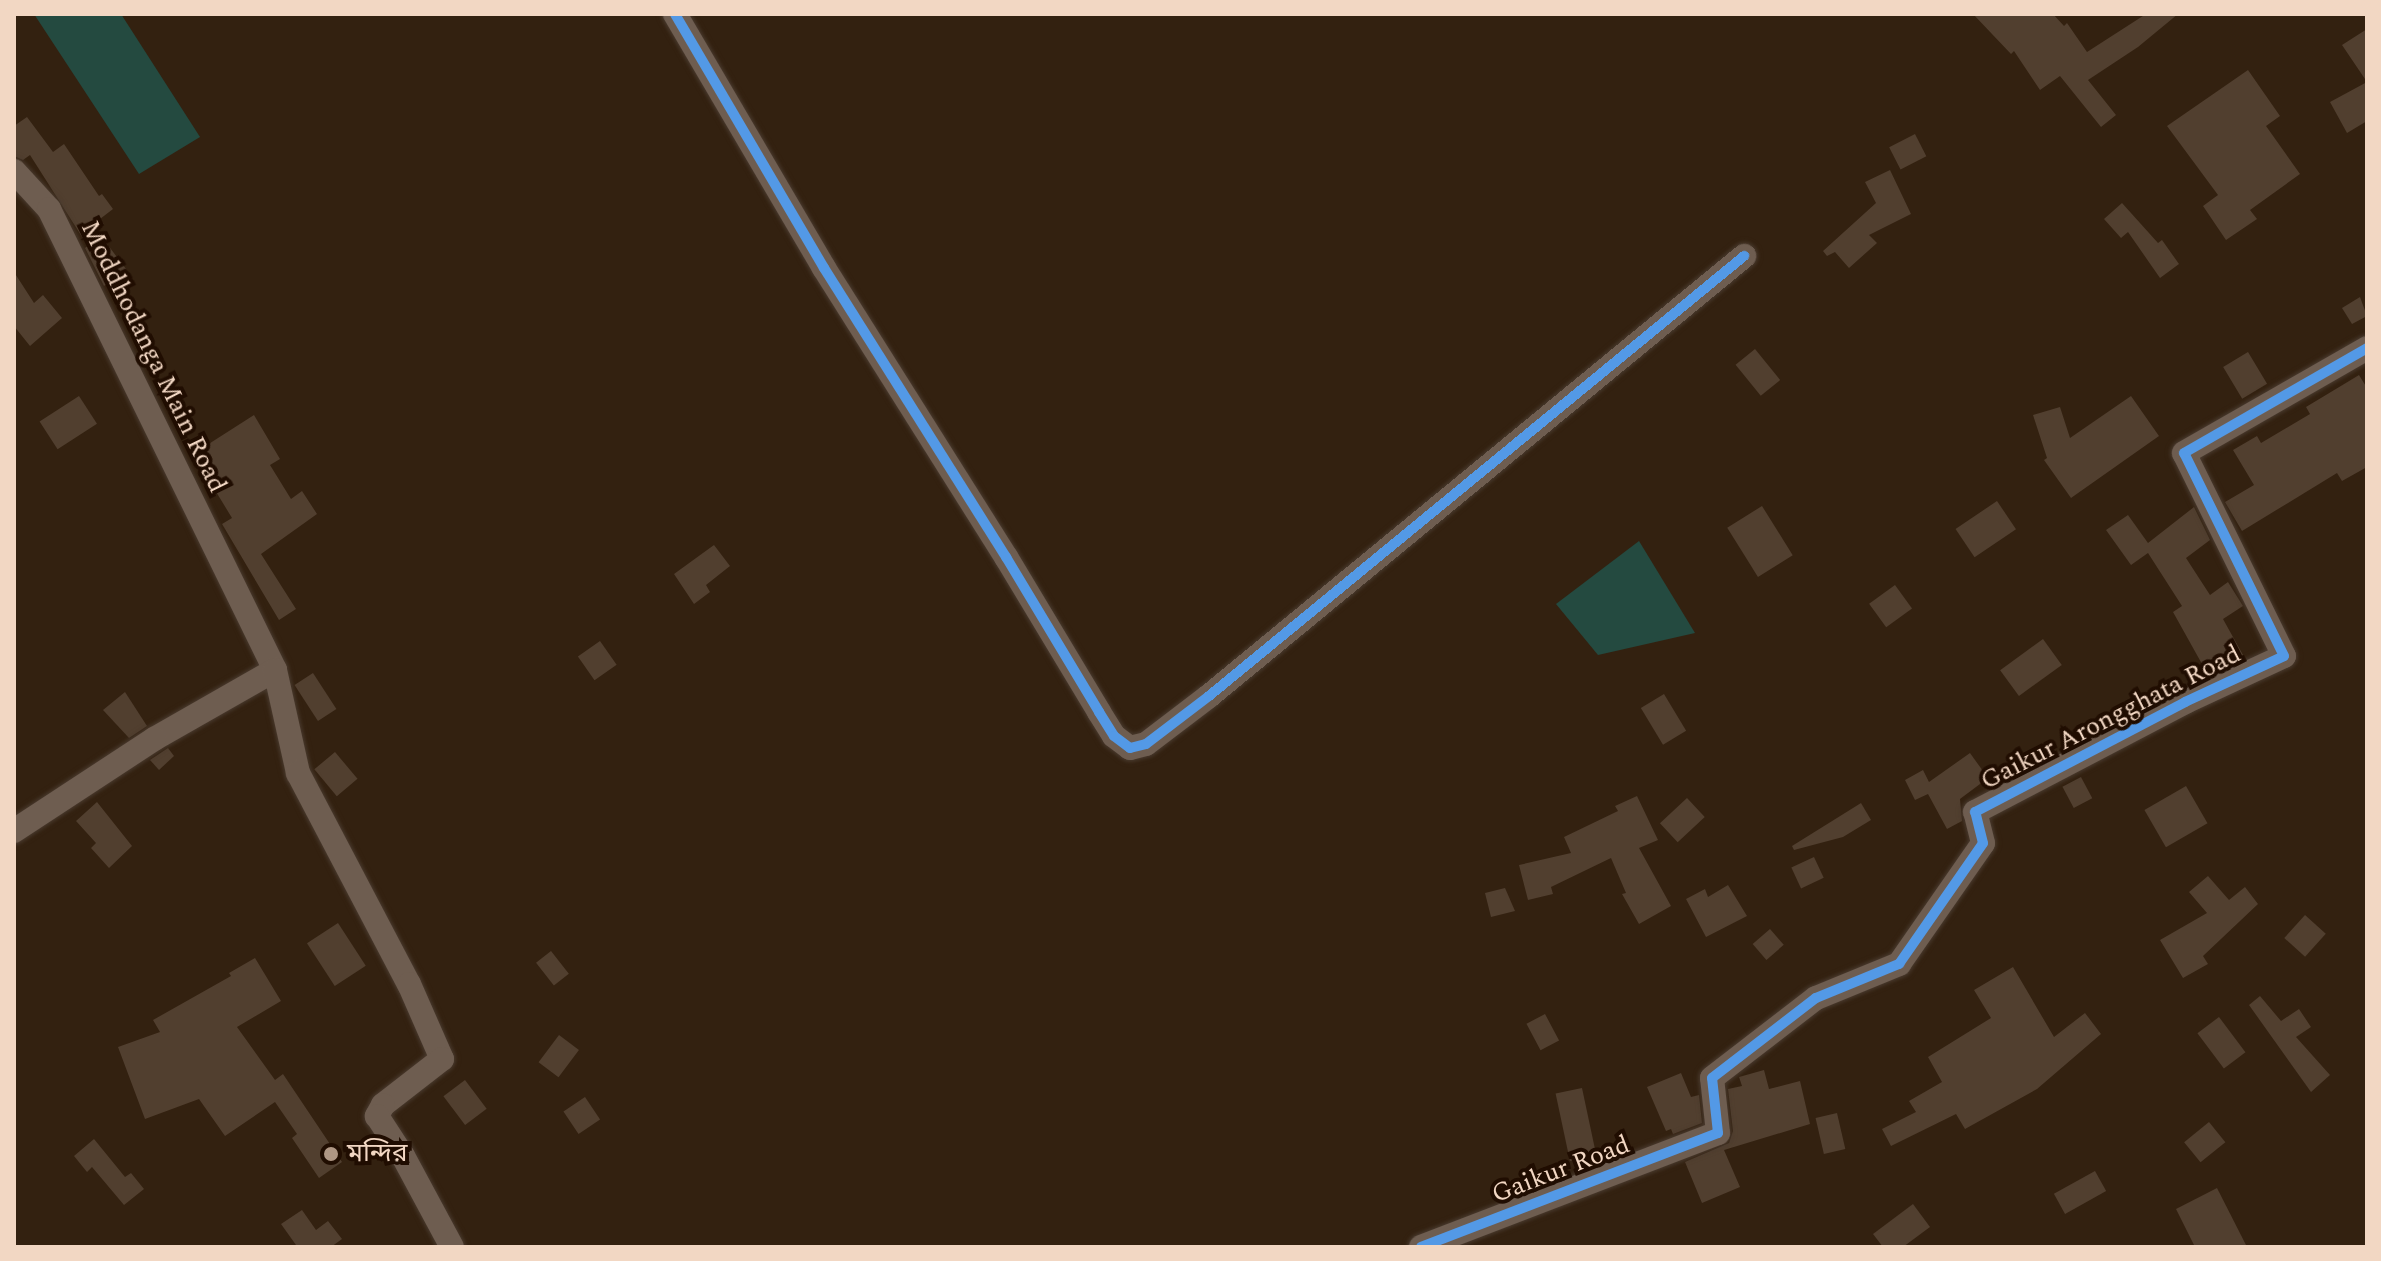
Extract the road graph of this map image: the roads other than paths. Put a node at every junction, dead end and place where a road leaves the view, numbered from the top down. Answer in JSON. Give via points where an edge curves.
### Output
{"nodes":[{"id":1,"x":675,"y":14,"type":"edge"},
{"id":2,"x":14,"y":171,"type":"edge"},
{"id":3,"x":1744,"y":256,"type":"dead end"},
{"id":4,"x":2367,"y":348,"type":"edge"},
{"id":5,"x":275,"y":670,"type":"junction"},
{"id":6,"x":14,"y":831,"type":"edge"},
{"id":7,"x":1718,"y":1133,"type":"joint"},
{"id":8,"x":452,"y":1247,"type":"edge"},
{"id":9,"x":1421,"y":1247,"type":"edge"}],
"edges":[{"from":1,"to":3,"type":"street","via":[[824,268],[1099,712],[1114,736],[1130,748],[1146,744],[1209,696]]},
{"from":2,"to":5,"type":"street","name":"Moddhodanga Main Road","via":[[49,209]]},
{"from":4,"to":7,"type":"street","name":"Gaikur Arongghata Road","via":[[2184,453],[2284,656],[1975,812],[1983,843],[1899,964],[1816,998],[1712,1078]]},
{"from":5,"to":6,"type":"street","via":[[154,739]]},
{"from":5,"to":8,"type":"street","name":"Moddhodanga Main Road","via":[[298,773],[377,920],[442,1059],[383,1105],[377,1116]]},
{"from":7,"to":9,"type":"street","name":"Gaikur Road"}]}
